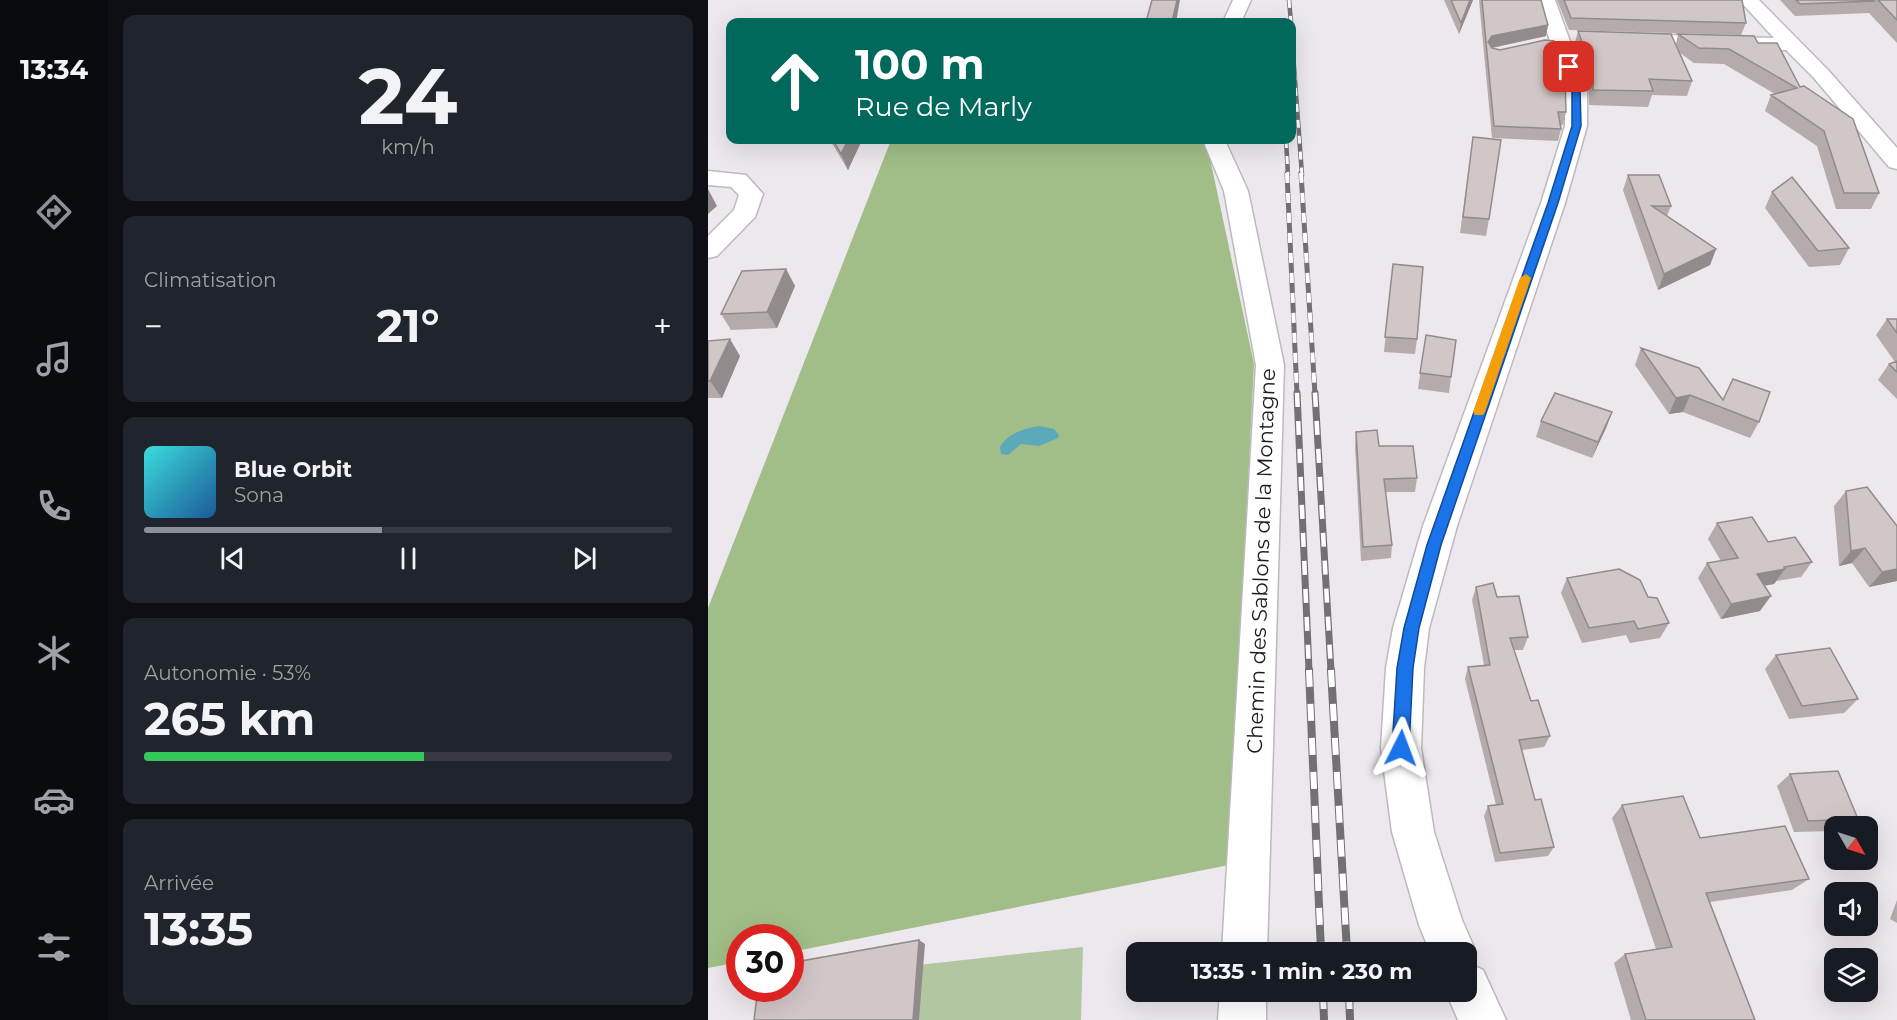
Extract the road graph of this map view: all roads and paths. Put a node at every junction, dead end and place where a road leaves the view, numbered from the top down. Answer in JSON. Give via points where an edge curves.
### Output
{"nodes":[{"id":1,"x":1242,"y":0,"type":"edge"},
{"id":2,"x":1546,"y":0,"type":"edge"},
{"id":3,"x":1748,"y":0,"type":"edge"},
{"id":4,"x":1234,"y":18,"type":"edge"},
{"id":5,"x":1605,"y":39,"type":"edge"},
{"id":6,"x":1790,"y":44,"type":"junction"},
{"id":7,"x":1216,"y":144,"type":"edge"},
{"id":8,"x":1897,"y":162,"type":"edge"},
{"id":9,"x":708,"y":177,"type":"edge"},
{"id":10,"x":708,"y":250,"type":"edge"},
{"id":11,"x":1245,"y":942,"type":"edge"},
{"id":12,"x":1449,"y":942,"type":"edge"},
{"id":13,"x":1243,"y":1002,"type":"edge"},
{"id":14,"x":1474,"y":1002,"type":"edge"},
{"id":15,"x":1242,"y":1020,"type":"edge"},
{"id":16,"x":1482,"y":1020,"type":"edge"}],
"edges":[{"from":1,"to":4,"type":"street"},
{"from":2,"to":12,"type":"street","via":[[1576,88],[1576,126],[1553,203],[1440,526],[1405,668],[1401,748],[1413,832]]},
{"from":3,"to":6,"type":"street"},
{"from":5,"to":6,"type":"street"},
{"from":6,"to":8,"type":"street"},
{"from":7,"to":11,"type":"street","name":"Chemin des Sablons de la Montagne","via":[[1236,191],[1270,365]]},
{"from":9,"to":10,"type":"street","via":[[738,180],[751,194],[746,212]]},
{"from":13,"to":15,"type":"street"},
{"from":14,"to":16,"type":"street"}]}
